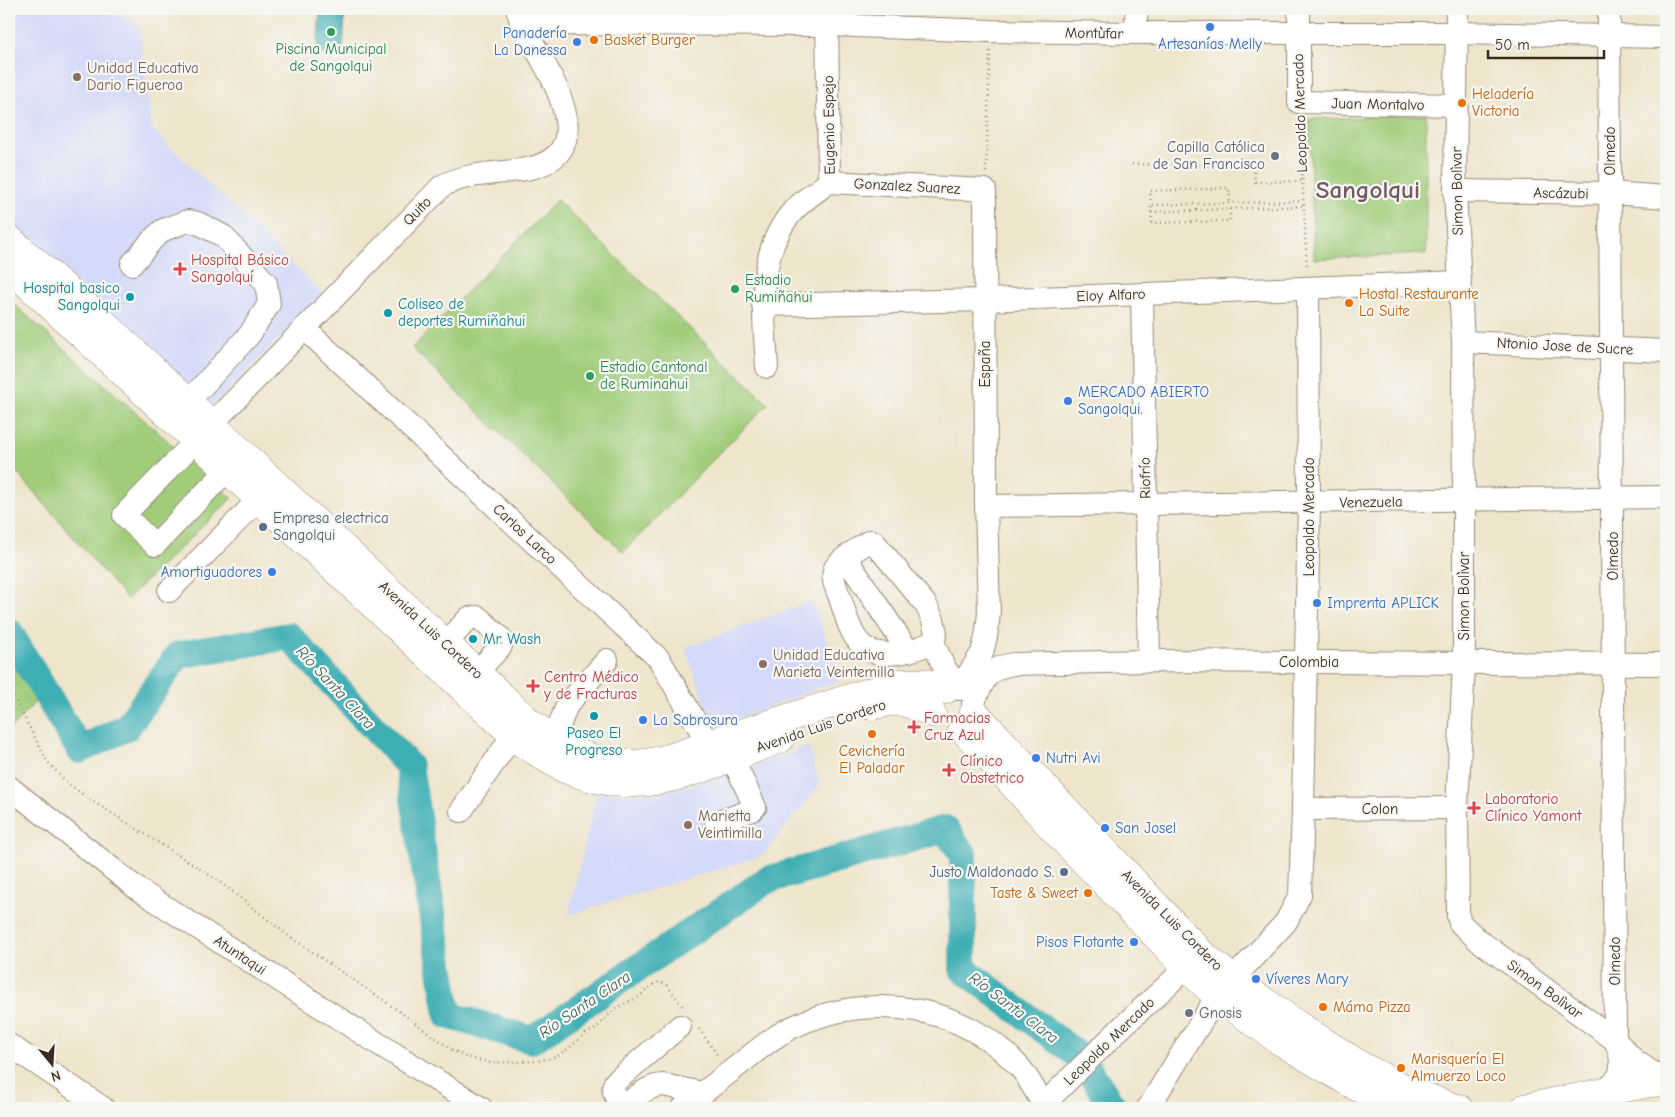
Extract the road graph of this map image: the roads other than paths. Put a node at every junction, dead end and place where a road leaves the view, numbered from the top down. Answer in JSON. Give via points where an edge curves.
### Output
{"nodes":[{"id":1,"x":1137,"y":9,"type":"edge"},
{"id":2,"x":1299,"y":9,"type":"edge"},
{"id":3,"x":1457,"y":9,"type":"edge"},
{"id":4,"x":1609,"y":9,"type":"edge"},
{"id":5,"x":519,"y":16,"type":"edge"},
{"id":6,"x":666,"y":17,"type":"edge"},
{"id":7,"x":827,"y":17,"type":"edge"},
{"id":8,"x":1135,"y":33,"type":"junction"},
{"id":9,"x":1299,"y":33,"type":"junction"},
{"id":10,"x":1458,"y":33,"type":"junction"},
{"id":11,"x":1610,"y":36,"type":"junction"},
{"id":12,"x":1666,"y":37,"type":"edge"},
{"id":13,"x":1298,"y":102,"type":"joint"},
{"id":14,"x":1457,"y":105,"type":"junction"},
{"id":15,"x":829,"y":182,"type":"junction"},
{"id":16,"x":985,"y":190,"type":"joint"},
{"id":17,"x":1455,"y":191,"type":"junction"},
{"id":18,"x":1611,"y":193,"type":"junction"},
{"id":19,"x":1666,"y":197,"type":"edge"},
{"id":20,"x":9,"y":239,"type":"edge"},
{"id":21,"x":132,"y":264,"type":"dead end"},
{"id":22,"x":9,"y":267,"type":"edge"},
{"id":23,"x":1460,"y":282,"type":"junction"},
{"id":24,"x":1308,"y":288,"type":"junction"},
{"id":25,"x":1142,"y":294,"type":"junction"},
{"id":26,"x":985,"y":300,"type":"junction"},
{"id":27,"x":763,"y":305,"type":"junction"},
{"id":28,"x":304,"y":328,"type":"junction"},
{"id":29,"x":1463,"y":342,"type":"junction"},
{"id":30,"x":1612,"y":348,"type":"junction"},
{"id":31,"x":1666,"y":351,"type":"edge"},
{"id":32,"x":767,"y":367,"type":"dead end"},
{"id":33,"x":187,"y":402,"type":"junction"},
{"id":34,"x":204,"y":432,"type":"junction"},
{"id":35,"x":228,"y":469,"type":"junction"},
{"id":36,"x":1666,"y":497,"type":"edge"},
{"id":37,"x":1612,"y":499,"type":"junction"},
{"id":38,"x":259,"y":500,"type":"junction"},
{"id":39,"x":1464,"y":500,"type":"junction"},
{"id":40,"x":1309,"y":502,"type":"junction"},
{"id":41,"x":1146,"y":504,"type":"junction"},
{"id":42,"x":986,"y":506,"type":"junction"},
{"id":43,"x":846,"y":558,"type":"junction"},
{"id":44,"x":169,"y":591,"type":"dead end"},
{"id":45,"x":934,"y":642,"type":"junction"},
{"id":46,"x":445,"y":644,"type":"junction"},
{"id":47,"x":908,"y":651,"type":"junction"},
{"id":48,"x":607,"y":660,"type":"dead end"},
{"id":49,"x":1149,"y":661,"type":"junction"},
{"id":50,"x":1307,"y":662,"type":"junction"},
{"id":51,"x":1464,"y":663,"type":"junction"},
{"id":52,"x":1614,"y":664,"type":"junction"},
{"id":53,"x":1666,"y":664,"type":"edge"},
{"id":54,"x":476,"y":672,"type":"junction"},
{"id":55,"x":963,"y":701,"type":"junction"},
{"id":56,"x":513,"y":734,"type":"junction"},
{"id":57,"x":554,"y":740,"type":"junction"},
{"id":58,"x":720,"y":754,"type":"junction"},
{"id":59,"x":12,"y":796,"type":"edge"},
{"id":60,"x":1457,"y":808,"type":"junction"},
{"id":61,"x":1303,"y":809,"type":"junction"},
{"id":62,"x":461,"y":811,"type":"dead end"},
{"id":63,"x":716,"y":823,"type":"dead end"},
{"id":64,"x":1194,"y":960,"type":"junction"},
{"id":65,"x":1224,"y":987,"type":"junction"},
{"id":66,"x":686,"y":1019,"type":"road end"},
{"id":67,"x":1616,"y":1040,"type":"junction"},
{"id":68,"x":9,"y":1045,"type":"edge"},
{"id":69,"x":1666,"y":1080,"type":"edge"},
{"id":70,"x":702,"y":1093,"type":"junction"},
{"id":71,"x":1666,"y":1100,"type":"edge"},
{"id":72,"x":1606,"y":1101,"type":"edge"},
{"id":73,"x":1045,"y":1106,"type":"edge"},
{"id":74,"x":103,"y":1108,"type":"edge"},
{"id":75,"x":481,"y":1108,"type":"edge"},
{"id":76,"x":683,"y":1108,"type":"edge"},
{"id":77,"x":1148,"y":1108,"type":"edge"},
{"id":78,"x":1395,"y":1108,"type":"edge"},
{"id":79,"x":1459,"y":1108,"type":"edge"},
{"id":80,"x":1525,"y":1108,"type":"edge"}],
"edges":[{"from":1,"to":8,"type":"street"},
{"from":2,"to":9,"type":"street","name":"Leopoldo Mercado"},
{"from":3,"to":10,"type":"street","name":"Simon Bolìvar"},
{"from":4,"to":11,"type":"street","name":"Olmedo"},
{"from":5,"to":6,"type":"street","name":"Montùfar"},
{"from":5,"to":28,"type":"street","name":"Quito","via":[[558,90],[567,116],[566,134],[560,151],[548,163],[536,167],[468,176],[442,186]]},
{"from":6,"to":7,"type":"street","name":"Montùfar"},
{"from":7,"to":8,"type":"street","name":"Montùfar","via":[[991,31]]},
{"from":7,"to":15,"type":"street","name":"Eugenio Espejo"},
{"from":8,"to":9,"type":"street","name":"Montùfar"},
{"from":9,"to":10,"type":"street","name":"Montùfar"},
{"from":9,"to":13,"type":"street","name":"Leopoldo Mercado"},
{"from":10,"to":11,"type":"street","name":"Montùfar"},
{"from":10,"to":14,"type":"street","name":"Simon Bolìvar"},
{"from":11,"to":12,"type":"street","name":"Montùfar"},
{"from":11,"to":18,"type":"street","name":"Olmedo"},
{"from":13,"to":14,"type":"street","name":"Juan Montalvo"},
{"from":14,"to":17,"type":"street","name":"Simon Bolìvar"},
{"from":15,"to":16,"type":"street","name":"Gonzalez Suarez"},
{"from":15,"to":27,"type":"street","name":"Eugenio Espejo","via":[[793,211],[780,231],[769,256]]},
{"from":16,"to":26,"type":"street","name":"España"},
{"from":17,"to":18,"type":"street","name":"Ascázubi"},
{"from":17,"to":23,"type":"street","name":"Simon Bolìvar"},
{"from":18,"to":19,"type":"street","name":"Ascázubi"},
{"from":18,"to":30,"type":"street","name":"Olmedo"},
{"from":20,"to":33,"type":"main road","name":"Avenida Luis Cordero"},
{"from":21,"to":33,"type":"street","via":[[163,230],[188,221],[223,236],[266,283],[269,304],[250,334]]},
{"from":22,"to":34,"type":"main road","name":"Avenida Luis Cordero"},
{"from":23,"to":24,"type":"street","name":"Eloy Alfaro"},
{"from":23,"to":29,"type":"street","name":"Simon Bolìvar"},
{"from":24,"to":25,"type":"street","name":"Eloy Alfaro"},
{"from":24,"to":40,"type":"street","name":"Leopoldo Mercado"},
{"from":25,"to":26,"type":"street","name":"Eloy Alfaro"},
{"from":25,"to":41,"type":"street","name":"Riofrío"},
{"from":26,"to":27,"type":"street","name":"Eloy Alfaro"},
{"from":26,"to":42,"type":"street","name":"España"},
{"from":27,"to":32,"type":"street","name":"Eugenio Espejo"},
{"from":28,"to":34,"type":"street","name":"Quito"},
{"from":28,"to":58,"type":"street","name":"Carlos Larco","via":[[660,659]]},
{"from":29,"to":30,"type":"street","name":"Ntonio Jose de Sucre"},
{"from":29,"to":39,"type":"street","name":"Simon Bolìvar"},
{"from":30,"to":31,"type":"street","name":"Ntonio Jose de Sucre"},
{"from":30,"to":37,"type":"street","name":"Olmedo"},
{"from":33,"to":34,"type":"main road","name":"Avenida Luis Cordero"},
{"from":34,"to":35,"type":"main road","name":"Avenida Luis Cordero"},
{"from":34,"to":35,"type":"street","name":"Quito","via":[[124,515],[155,545]]},
{"from":34,"to":46,"type":"main road","name":"Avenida Luis Cordero"},
{"from":35,"to":38,"type":"main road","name":"Avenida Luis Cordero"},
{"from":36,"to":37,"type":"street","name":"Venezuela"},
{"from":37,"to":39,"type":"street","name":"Venezuela"},
{"from":37,"to":52,"type":"street","name":"Olmedo"},
{"from":38,"to":44,"type":"street"},
{"from":38,"to":56,"type":"main road","name":"Avenida Luis Cordero"},
{"from":39,"to":40,"type":"street","name":"Venezuela"},
{"from":39,"to":51,"type":"street","name":"Simon Bolìvar"},
{"from":40,"to":41,"type":"street","name":"Venezuela"},
{"from":40,"to":50,"type":"street","name":"Leopoldo Mercado"},
{"from":41,"to":42,"type":"street","name":"Venezuela"},
{"from":41,"to":49,"type":"street","name":"Riofrío"},
{"from":42,"to":55,"type":"street","name":"España","via":[[989,613],[982,653]]},
{"from":43,"to":45,"type":"street","via":[[870,541],[874,542],[926,605],[933,620]]},
{"from":43,"to":47,"type":"street"},
{"from":43,"to":47,"type":"street","via":[[838,564],[833,577],[849,626],[858,641],[869,650],[884,654]]},
{"from":45,"to":47,"type":"street"},
{"from":45,"to":55,"type":"street"},
{"from":46,"to":54,"type":"main road","name":"Avenida Luis Cordero"},
{"from":46,"to":54,"type":"street","via":[[469,618],[478,617],[502,642]]},
{"from":48,"to":57,"type":"street","via":[[567,706]]},
{"from":49,"to":50,"type":"street","name":"Colombia"},
{"from":49,"to":55,"type":"street","name":"Colombia","via":[[1002,666],[993,670]]},
{"from":50,"to":51,"type":"street","name":"Colombia"},
{"from":50,"to":61,"type":"street","name":"Leopoldo Mercado"},
{"from":51,"to":52,"type":"street","name":"Colombia"},
{"from":51,"to":60,"type":"street","name":"Simon Bolìvar"},
{"from":52,"to":53,"type":"street","name":"Colombia"},
{"from":52,"to":67,"type":"street","name":"Olmedo"},
{"from":54,"to":57,"type":"main road","name":"Avenida Luis Cordero","via":[[528,721]]},
{"from":55,"to":58,"type":"main road","name":"Avenida Luis Cordero","via":[[925,683],[900,683]]},
{"from":55,"to":58,"type":"main road","name":"Avenida Luis Cordero","via":[[950,730],[938,724],[932,713],[899,701],[874,705]]},
{"from":55,"to":64,"type":"main road","name":"Avenida Luis Cordero","via":[[1057,833]]},
{"from":56,"to":58,"type":"main road","name":"Avenida Luis Cordero","via":[[564,768],[611,781],[648,782],[683,774]]},
{"from":56,"to":62,"type":"street"},
{"from":57,"to":58,"type":"main road","name":"Avenida Luis Cordero","via":[[595,759],[631,764]]},
{"from":58,"to":63,"type":"street","name":"Carlos Larco","via":[[755,807]]},
{"from":59,"to":75,"type":"street","name":"Atuntaqui","via":[[139,890]]},
{"from":60,"to":61,"type":"street","name":"Colon"},
{"from":60,"to":67,"type":"street","name":"Simon Bolìvar","via":[[1457,907],[1460,923],[1478,940]]},
{"from":61,"to":65,"type":"street","name":"Leopoldo Mercado","via":[[1300,895],[1286,922]]},
{"from":64,"to":65,"type":"main road","name":"Avenida Luis Cordero"},
{"from":64,"to":73,"type":"street","name":"Leopoldo Mercado","via":[[1124,1025]]},
{"from":65,"to":77,"type":"street","name":"Leopoldo Mercado"},
{"from":65,"to":78,"type":"main road","name":"Avenida Luis Cordero","via":[[1280,1041]]},
{"from":65,"to":79,"type":"main road","name":"Avenida Luis Cordero","via":[[1406,1089]]},
{"from":66,"to":70,"type":"street","via":[[615,1082],[613,1092],[625,1105],[657,1085]]},
{"from":67,"to":69,"type":"street","name":"Simon Bolìvar","via":[[1635,1062]]},
{"from":67,"to":72,"type":"street","name":"Olmedo","via":[[1622,1065],[1620,1074],[1608,1089]]},
{"from":68,"to":74,"type":"street"},
{"from":69,"to":72,"type":"main road","via":[[1649,1083]]},
{"from":70,"to":73,"type":"street","name":"Leopoldo Mercado","via":[[770,1041],[814,1018],[860,1007],[914,1009],[957,1022],[995,1044],[1022,1070]]},
{"from":70,"to":76,"type":"street","name":"Leopoldo Mercado"},
{"from":71,"to":72,"type":"main road"},
{"from":72,"to":80,"type":"main road"}]}
